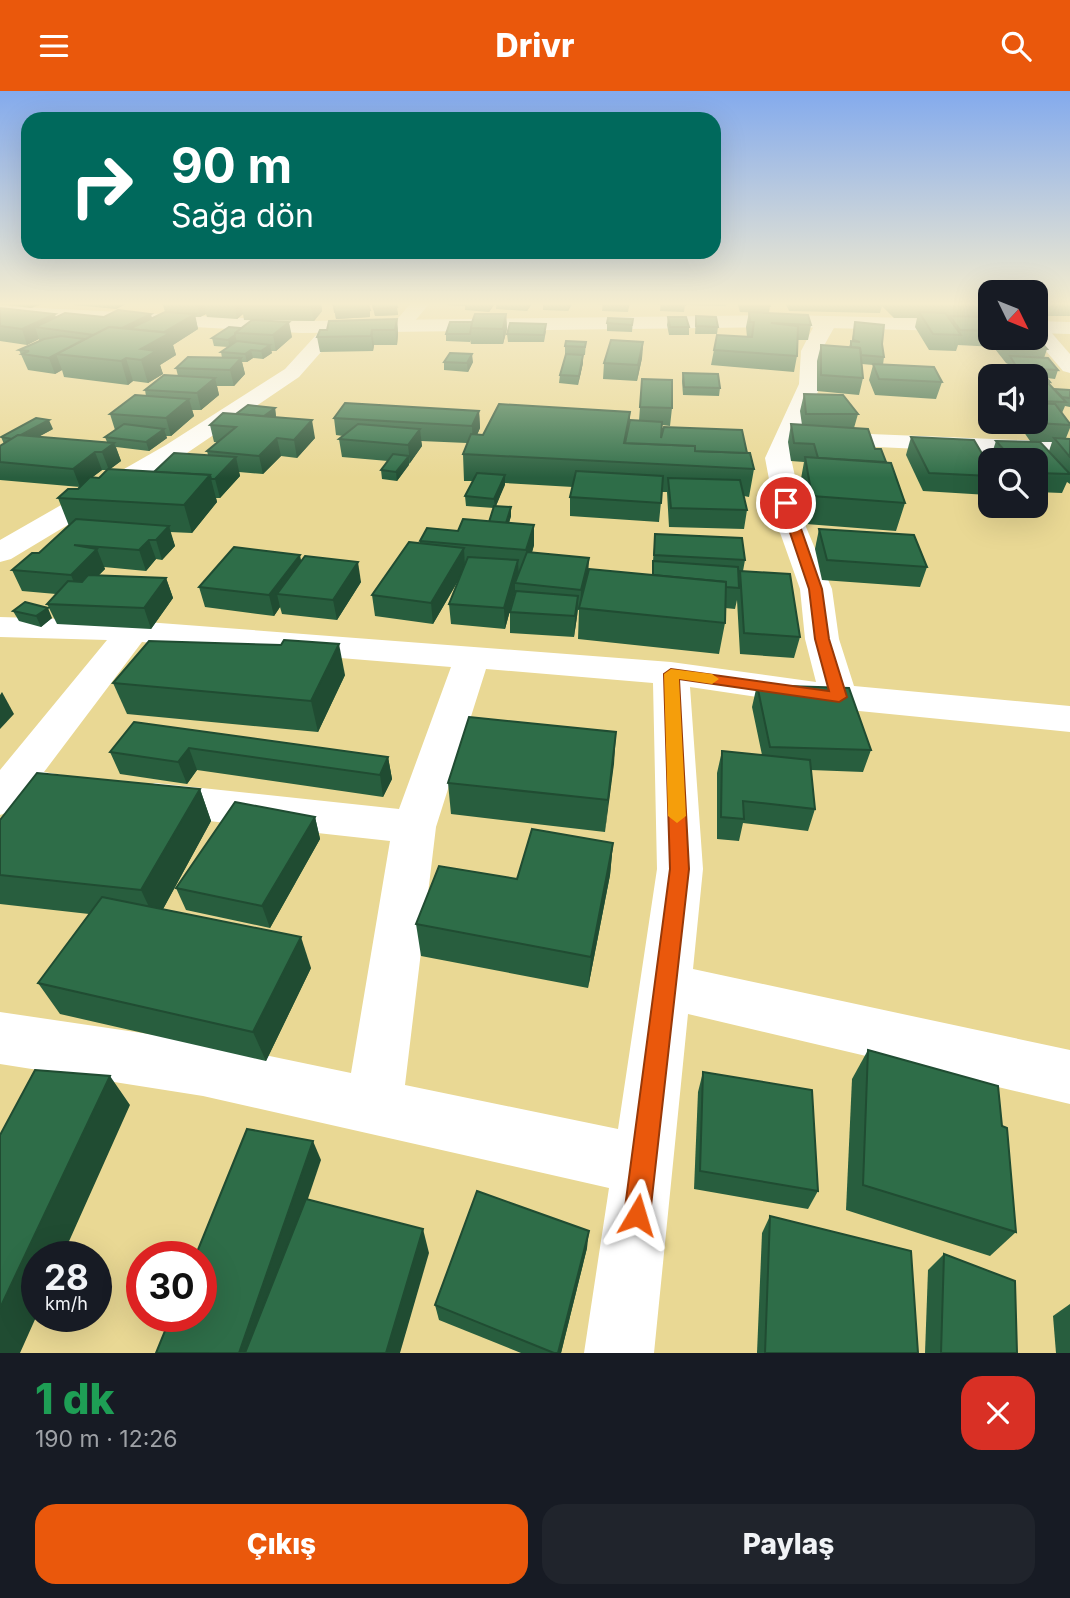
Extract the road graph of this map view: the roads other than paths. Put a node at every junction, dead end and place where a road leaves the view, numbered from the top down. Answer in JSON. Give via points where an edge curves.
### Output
{"nodes":[{"id":1,"x":303,"y":361,"type":"edge"},
{"id":2,"x":811,"y":361,"type":"edge"},
{"id":3,"x":787,"y":438,"type":"junction"},
{"id":4,"x":1070,"y":449,"type":"edge"},
{"id":5,"x":0,"y":553,"type":"edge"},
{"id":6,"x":0,"y":627,"type":"edge"},
{"id":7,"x":133,"y":631,"type":"junction"},
{"id":8,"x":472,"y":658,"type":"junction"},
{"id":9,"x":671,"y":674,"type":"junction"},
{"id":10,"x":839,"y":697,"type":"junction"},
{"id":11,"x":1070,"y":719,"type":"edge"},
{"id":12,"x":7,"y":792,"type":"edge"},
{"id":13,"x":414,"y":827,"type":"junction"},
{"id":14,"x":666,"y":986,"type":"junction"},
{"id":15,"x":0,"y":1038,"type":"edge"},
{"id":16,"x":1070,"y":1077,"type":"edge"},
{"id":17,"x":374,"y":1107,"type":"junction"},
{"id":18,"x":643,"y":1165,"type":"junction"},
{"id":19,"x":619,"y":1353,"type":"edge"}],
"edges":[{"from":1,"to":5,"type":"street","via":[[292,373],[175,450]]},
{"from":2,"to":3,"type":"street","via":[[810,384]]},
{"from":3,"to":4,"type":"street"},
{"from":3,"to":10,"type":"street","via":[[778,458],[786,503],[816,589],[822,639]]},
{"from":6,"to":7,"type":"street"},
{"from":7,"to":8,"type":"street"},
{"from":7,"to":12,"type":"street"},
{"from":8,"to":9,"type":"street"},
{"from":8,"to":13,"type":"street"},
{"from":9,"to":10,"type":"street"},
{"from":9,"to":14,"type":"street","via":[[680,869]]},
{"from":10,"to":11,"type":"street"},
{"from":12,"to":13,"type":"street"},
{"from":13,"to":17,"type":"street"},
{"from":14,"to":16,"type":"street"},
{"from":14,"to":18,"type":"street"},
{"from":15,"to":17,"type":"street","via":[[203,1069]]},
{"from":17,"to":18,"type":"street"},
{"from":18,"to":19,"type":"street"}]}
